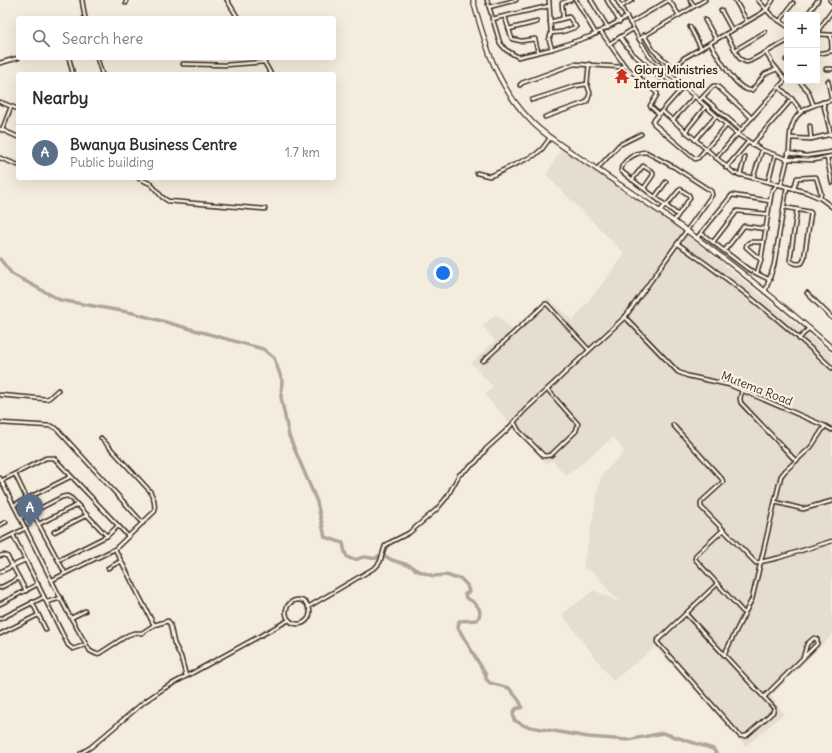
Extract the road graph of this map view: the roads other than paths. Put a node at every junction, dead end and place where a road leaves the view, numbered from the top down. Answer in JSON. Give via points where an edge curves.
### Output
{"nodes":[{"id":1,"x":82,"y":0,"type":"edge"},
{"id":2,"x":227,"y":0,"type":"edge"},
{"id":3,"x":473,"y":0,"type":"edge"},
{"id":4,"x":487,"y":0,"type":"edge"},
{"id":5,"x":500,"y":0,"type":"edge"},
{"id":6,"x":514,"y":0,"type":"edge"},
{"id":7,"x":549,"y":0,"type":"edge"},
{"id":8,"x":571,"y":0,"type":"edge"},
{"id":9,"x":576,"y":0,"type":"edge"},
{"id":10,"x":591,"y":0,"type":"edge"},
{"id":11,"x":607,"y":0,"type":"edge"},
{"id":12,"x":617,"y":0,"type":"edge"},
{"id":13,"x":632,"y":0,"type":"edge"},
{"id":14,"x":669,"y":0,"type":"edge"},
{"id":15,"x":690,"y":0,"type":"edge"},
{"id":16,"x":705,"y":0,"type":"edge"},
{"id":17,"x":735,"y":0,"type":"edge"},
{"id":18,"x":758,"y":0,"type":"edge"},
{"id":19,"x":773,"y":0,"type":"edge"},
{"id":20,"x":818,"y":0,"type":"edge"},
{"id":21,"x":793,"y":3,"type":"dead end"},
{"id":22,"x":501,"y":4,"type":"junction"},
{"id":23,"x":549,"y":6,"type":"junction"},
{"id":24,"x":620,"y":6,"type":"junction"},
{"id":25,"x":694,"y":6,"type":"junction"},
{"id":26,"x":489,"y":7,"type":"junction"},
{"id":27,"x":721,"y":10,"type":"dead end"},
{"id":28,"x":766,"y":10,"type":"junction"},
{"id":29,"x":832,"y":11,"type":"edge"},
{"id":30,"x":809,"y":12,"type":"edge"},
{"id":31,"x":679,"y":15,"type":"junction"},
{"id":32,"x":86,"y":16,"type":"edge"},
{"id":33,"x":237,"y":16,"type":"edge"},
{"id":34,"x":505,"y":16,"type":"junction"},
{"id":35,"x":563,"y":18,"type":"junction"},
{"id":36,"x":627,"y":18,"type":"junction"},
{"id":37,"x":492,"y":19,"type":"junction"},
{"id":38,"x":705,"y":20,"type":"dead end"},
{"id":39,"x":747,"y":21,"type":"junction"},
{"id":40,"x":780,"y":21,"type":"junction"},
{"id":41,"x":537,"y":22,"type":"dead end"},
{"id":42,"x":550,"y":22,"type":"junction"},
{"id":43,"x":620,"y":22,"type":"junction"},
{"id":44,"x":630,"y":23,"type":"junction"},
{"id":45,"x":784,"y":24,"type":"edge"},
{"id":46,"x":690,"y":27,"type":"dead end"},
{"id":47,"x":608,"y":28,"type":"junction"},
{"id":48,"x":633,"y":29,"type":"junction"},
{"id":49,"x":820,"y":29,"type":"edge"},
{"id":50,"x":509,"y":30,"type":"junction"},
{"id":51,"x":732,"y":30,"type":"junction"},
{"id":52,"x":602,"y":32,"type":"junction"},
{"id":53,"x":765,"y":32,"type":"dead end"},
{"id":54,"x":551,"y":33,"type":"junction"},
{"id":55,"x":820,"y":33,"type":"edge"},
{"id":56,"x":596,"y":34,"type":"junction"},
{"id":57,"x":726,"y":34,"type":"junction"},
{"id":58,"x":644,"y":35,"type":"junction"},
{"id":59,"x":831,"y":35,"type":"edge"},
{"id":60,"x":620,"y":36,"type":"junction"},
{"id":61,"x":639,"y":39,"type":"junction"},
{"id":62,"x":716,"y":39,"type":"junction"},
{"id":63,"x":710,"y":43,"type":"junction"},
{"id":64,"x":784,"y":43,"type":"edge"},
{"id":65,"x":609,"y":44,"type":"junction"},
{"id":66,"x":701,"y":48,"type":"junction"},
{"id":67,"x":552,"y":49,"type":"junction"},
{"id":68,"x":735,"y":50,"type":"junction"},
{"id":69,"x":832,"y":51,"type":"edge"},
{"id":70,"x":538,"y":52,"type":"junction"},
{"id":71,"x":766,"y":53,"type":"junction"},
{"id":72,"x":820,"y":53,"type":"edge"},
{"id":73,"x":16,"y":59,"type":"edge"},
{"id":74,"x":70,"y":60,"type":"edge"},
{"id":75,"x":98,"y":60,"type":"edge"},
{"id":76,"x":264,"y":62,"type":"joint"},
{"id":77,"x":0,"y":63,"type":"edge"},
{"id":78,"x":183,"y":64,"type":"dead end"},
{"id":79,"x":589,"y":64,"type":"junction"},
{"id":80,"x":625,"y":66,"type":"junction"},
{"id":81,"x":647,"y":67,"type":"junction"},
{"id":82,"x":674,"y":69,"type":"junction"},
{"id":83,"x":776,"y":69,"type":"junction"},
{"id":84,"x":826,"y":69,"type":"dead end"},
{"id":85,"x":832,"y":69,"type":"edge"},
{"id":86,"x":72,"y":72,"type":"edge"},
{"id":87,"x":101,"y":72,"type":"edge"},
{"id":88,"x":270,"y":72,"type":"edge"},
{"id":89,"x":669,"y":74,"type":"junction"},
{"id":90,"x":784,"y":76,"type":"edge"},
{"id":91,"x":638,"y":78,"type":"junction"},
{"id":92,"x":784,"y":81,"type":"edge"},
{"id":93,"x":828,"y":81,"type":"dead end"},
{"id":94,"x":587,"y":84,"type":"junction"},
{"id":95,"x":802,"y":84,"type":"edge"},
{"id":96,"x":520,"y":85,"type":"dead end"},
{"id":97,"x":668,"y":85,"type":"dead end"},
{"id":98,"x":684,"y":86,"type":"junction"},
{"id":99,"x":779,"y":87,"type":"junction"},
{"id":100,"x":695,"y":96,"type":"junction"},
{"id":101,"x":703,"y":97,"type":"junction"},
{"id":102,"x":792,"y":99,"type":"junction"},
{"id":103,"x":532,"y":100,"type":"dead end"},
{"id":104,"x":700,"y":100,"type":"junction"},
{"id":105,"x":832,"y":100,"type":"edge"},
{"id":106,"x":0,"y":102,"type":"edge"},
{"id":107,"x":823,"y":102,"type":"junction"},
{"id":108,"x":813,"y":104,"type":"junction"},
{"id":109,"x":11,"y":106,"type":"junction"},
{"id":110,"x":706,"y":106,"type":"junction"},
{"id":111,"x":16,"y":108,"type":"edge"},
{"id":112,"x":662,"y":111,"type":"junction"},
{"id":113,"x":802,"y":111,"type":"junction"},
{"id":114,"x":659,"y":114,"type":"junction"},
{"id":115,"x":716,"y":116,"type":"junction"},
{"id":116,"x":545,"y":117,"type":"dead end"},
{"id":117,"x":752,"y":118,"type":"junction"},
{"id":118,"x":673,"y":120,"type":"junction"},
{"id":119,"x":727,"y":125,"type":"junction"},
{"id":120,"x":810,"y":126,"type":"dead end"},
{"id":121,"x":1,"y":130,"type":"edge"},
{"id":122,"x":741,"y":130,"type":"junction"},
{"id":123,"x":685,"y":132,"type":"junction"},
{"id":124,"x":641,"y":134,"type":"dead end"},
{"id":125,"x":737,"y":134,"type":"junction"},
{"id":126,"x":831,"y":134,"type":"edge"},
{"id":127,"x":16,"y":136,"type":"edge"},
{"id":128,"x":551,"y":137,"type":"junction"},
{"id":129,"x":790,"y":138,"type":"junction"},
{"id":130,"x":811,"y":139,"type":"junction"},
{"id":131,"x":695,"y":140,"type":"junction"},
{"id":132,"x":748,"y":142,"type":"junction"},
{"id":133,"x":752,"y":145,"type":"junction"},
{"id":134,"x":706,"y":150,"type":"junction"},
{"id":135,"x":762,"y":150,"type":"junction"},
{"id":136,"x":832,"y":152,"type":"edge"},
{"id":137,"x":788,"y":153,"type":"junction"},
{"id":138,"x":775,"y":156,"type":"junction"},
{"id":139,"x":832,"y":156,"type":"edge"},
{"id":140,"x":745,"y":157,"type":"dead end"},
{"id":141,"x":0,"y":158,"type":"edge"},
{"id":142,"x":716,"y":158,"type":"junction"},
{"id":143,"x":827,"y":158,"type":"junction"},
{"id":144,"x":787,"y":159,"type":"junction"},
{"id":145,"x":16,"y":164,"type":"edge"},
{"id":146,"x":726,"y":168,"type":"junction"},
{"id":147,"x":597,"y":169,"type":"junction"},
{"id":148,"x":477,"y":173,"type":"dead end"},
{"id":149,"x":740,"y":175,"type":"junction"},
{"id":150,"x":753,"y":178,"type":"junction"},
{"id":151,"x":142,"y":180,"type":"edge"},
{"id":152,"x":632,"y":180,"type":"junction"},
{"id":153,"x":666,"y":182,"type":"dead end"},
{"id":154,"x":768,"y":182,"type":"junction"},
{"id":155,"x":832,"y":183,"type":"edge"},
{"id":156,"x":777,"y":185,"type":"junction"},
{"id":157,"x":782,"y":185,"type":"junction"},
{"id":158,"x":788,"y":187,"type":"junction"},
{"id":159,"x":644,"y":188,"type":"junction"},
{"id":160,"x":794,"y":189,"type":"junction"},
{"id":161,"x":655,"y":197,"type":"junction"},
{"id":162,"x":820,"y":198,"type":"junction"},
{"id":163,"x":770,"y":201,"type":"junction"},
{"id":164,"x":665,"y":205,"type":"junction"},
{"id":165,"x":784,"y":207,"type":"junction"},
{"id":166,"x":832,"y":208,"type":"edge"},
{"id":167,"x":265,"y":209,"type":"dead end"},
{"id":168,"x":797,"y":210,"type":"junction"},
{"id":169,"x":660,"y":212,"type":"junction"},
{"id":170,"x":767,"y":214,"type":"junction"},
{"id":171,"x":678,"y":215,"type":"junction"},
{"id":172,"x":674,"y":221,"type":"junction"},
{"id":173,"x":766,"y":229,"type":"junction"},
{"id":174,"x":686,"y":230,"type":"junction"},
{"id":175,"x":701,"y":233,"type":"junction"},
{"id":176,"x":697,"y":238,"type":"junction"},
{"id":177,"x":713,"y":242,"type":"junction"},
{"id":178,"x":764,"y":242,"type":"junction"},
{"id":179,"x":678,"y":244,"type":"junction"},
{"id":180,"x":723,"y":250,"type":"junction"},
{"id":181,"x":718,"y":254,"type":"junction"},
{"id":182,"x":761,"y":260,"type":"junction"},
{"id":183,"x":757,"y":272,"type":"junction"},
{"id":184,"x":770,"y":280,"type":"junction"},
{"id":185,"x":765,"y":292,"type":"junction"},
{"id":186,"x":807,"y":294,"type":"dead end"},
{"id":187,"x":625,"y":317,"type":"junction"},
{"id":188,"x":832,"y":318,"type":"edge"},
{"id":189,"x":809,"y":328,"type":"junction"},
{"id":190,"x":799,"y":339,"type":"junction"},
{"id":191,"x":832,"y":348,"type":"edge"},
{"id":192,"x":589,"y":350,"type":"junction"},
{"id":193,"x":483,"y":361,"type":"dead end"},
{"id":194,"x":831,"y":366,"type":"edge"},
{"id":195,"x":58,"y":390,"type":"dead end"},
{"id":196,"x":548,"y":390,"type":"junction"},
{"id":197,"x":742,"y":390,"type":"junction"},
{"id":198,"x":0,"y":395,"type":"edge"},
{"id":199,"x":514,"y":422,"type":"junction"},
{"id":200,"x":0,"y":423,"type":"edge"},
{"id":201,"x":673,"y":425,"type":"dead end"},
{"id":202,"x":825,"y":426,"type":"junction"},
{"id":203,"x":832,"y":430,"type":"edge"},
{"id":204,"x":101,"y":438,"type":"dead end"},
{"id":205,"x":796,"y":461,"type":"junction"},
{"id":206,"x":15,"y":474,"type":"junction"},
{"id":207,"x":70,"y":477,"type":"junction"},
{"id":208,"x":1,"y":480,"type":"edge"},
{"id":209,"x":27,"y":499,"type":"junction"},
{"id":210,"x":832,"y":501,"type":"edge"},
{"id":211,"x":775,"y":502,"type":"junction"},
{"id":212,"x":14,"y":505,"type":"junction"},
{"id":213,"x":77,"y":505,"type":"junction"},
{"id":214,"x":32,"y":512,"type":"junction"},
{"id":215,"x":87,"y":515,"type":"junction"},
{"id":216,"x":21,"y":518,"type":"junction"},
{"id":217,"x":6,"y":522,"type":"dead end"},
{"id":218,"x":143,"y":522,"type":"junction"},
{"id":219,"x":39,"y":524,"type":"junction"},
{"id":220,"x":0,"y":525,"type":"edge"},
{"id":221,"x":118,"y":526,"type":"junction"},
{"id":222,"x":26,"y":528,"type":"junction"},
{"id":223,"x":723,"y":530,"type":"junction"},
{"id":224,"x":54,"y":532,"type":"dead end"},
{"id":225,"x":13,"y":535,"type":"junction"},
{"id":226,"x":107,"y":536,"type":"junction"},
{"id":227,"x":128,"y":536,"type":"junction"},
{"id":228,"x":832,"y":540,"type":"edge"},
{"id":229,"x":0,"y":541,"type":"edge"},
{"id":230,"x":115,"y":549,"type":"junction"},
{"id":231,"x":0,"y":556,"type":"edge"},
{"id":232,"x":24,"y":560,"type":"junction"},
{"id":233,"x":59,"y":560,"type":"junction"},
{"id":234,"x":121,"y":561,"type":"junction"},
{"id":235,"x":761,"y":563,"type":"junction"},
{"id":236,"x":12,"y":566,"type":"junction"},
{"id":237,"x":108,"y":568,"type":"dead end"},
{"id":238,"x":0,"y":572,"type":"edge"},
{"id":239,"x":65,"y":573,"type":"junction"},
{"id":240,"x":19,"y":578,"type":"junction"},
{"id":241,"x":52,"y":580,"type":"junction"},
{"id":242,"x":38,"y":584,"type":"junction"},
{"id":243,"x":717,"y":584,"type":"junction"},
{"id":244,"x":0,"y":588,"type":"edge"},
{"id":245,"x":26,"y":591,"type":"junction"},
{"id":246,"x":44,"y":597,"type":"junction"},
{"id":247,"x":60,"y":598,"type":"junction"},
{"id":248,"x":32,"y":602,"type":"junction"},
{"id":249,"x":47,"y":602,"type":"junction"},
{"id":250,"x":0,"y":604,"type":"edge"},
{"id":251,"x":308,"y":607,"type":"junction"},
{"id":252,"x":85,"y":611,"type":"dead end"},
{"id":253,"x":744,"y":613,"type":"junction"},
{"id":254,"x":686,"y":614,"type":"junction"},
{"id":255,"x":38,"y":615,"type":"junction"},
{"id":256,"x":71,"y":618,"type":"junction"},
{"id":257,"x":0,"y":619,"type":"edge"},
{"id":258,"x":288,"y":620,"type":"junction"},
{"id":259,"x":154,"y":625,"type":"junction"},
{"id":260,"x":46,"y":630,"type":"dead end"},
{"id":261,"x":0,"y":634,"type":"edge"},
{"id":262,"x":85,"y":645,"type":"junction"},
{"id":263,"x":724,"y":655,"type":"junction"},
{"id":264,"x":802,"y":658,"type":"junction"},
{"id":265,"x":186,"y":676,"type":"junction"},
{"id":266,"x":764,"y":697,"type":"junction"},
{"id":267,"x":81,"y":753,"type":"edge"}],
"edges":[{"from":1,"to":32,"type":"street"},
{"from":2,"to":33,"type":"street"},
{"from":3,"to":128,"type":"main road","via":[[487,50],[500,80],[531,121]]},
{"from":4,"to":26,"type":"street"},
{"from":5,"to":22,"type":"street"},
{"from":6,"to":22,"type":"street"},
{"from":7,"to":23,"type":"street"},
{"from":8,"to":35,"type":"street","via":[[562,3]]},
{"from":9,"to":56,"type":"street"},
{"from":10,"to":47,"type":"street"},
{"from":11,"to":43,"type":"street"},
{"from":12,"to":24,"type":"street"},
{"from":13,"to":24,"type":"street"},
{"from":14,"to":31,"type":"street"},
{"from":14,"to":44,"type":"street"},
{"from":15,"to":25,"type":"street"},
{"from":16,"to":25,"type":"street"},
{"from":17,"to":39,"type":"street"},
{"from":18,"to":28,"type":"street"},
{"from":19,"to":28,"type":"street"},
{"from":20,"to":30,"type":"street"},
{"from":21,"to":40,"type":"street"},
{"from":22,"to":26,"type":"street"},
{"from":23,"to":34,"type":"street"},
{"from":23,"to":42,"type":"street"},
{"from":24,"to":36,"type":"street"},
{"from":25,"to":31,"type":"street"},
{"from":26,"to":37,"type":"street"},
{"from":27,"to":51,"type":"street"},
{"from":28,"to":39,"type":"street"},
{"from":28,"to":40,"type":"street"},
{"from":29,"to":49,"type":"street"},
{"from":31,"to":58,"type":"street"},
{"from":34,"to":37,"type":"street"},
{"from":34,"to":50,"type":"street"},
{"from":35,"to":42,"type":"street"},
{"from":35,"to":54,"type":"street","via":[[570,17],[576,28]]},
{"from":36,"to":43,"type":"street"},
{"from":36,"to":44,"type":"street"},
{"from":37,"to":70,"type":"street","via":[[500,43],[506,50],[518,56]]},
{"from":38,"to":62,"type":"street"},
{"from":39,"to":51,"type":"street"},
{"from":40,"to":45,"type":"street"},
{"from":41,"to":50,"type":"street"},
{"from":42,"to":54,"type":"street"},
{"from":43,"to":47,"type":"street"},
{"from":44,"to":48,"type":"street"},
{"from":46,"to":66,"type":"street"},
{"from":47,"to":52,"type":"street"},
{"from":48,"to":60,"type":"street"},
{"from":48,"to":61,"type":"street"},
{"from":50,"to":70,"type":"street","via":[[515,41],[535,39]]},
{"from":51,"to":57,"type":"street"},
{"from":52,"to":56,"type":"street"},
{"from":52,"to":65,"type":"street"},
{"from":53,"to":68,"type":"street"},
{"from":54,"to":67,"type":"street"},
{"from":55,"to":59,"type":"street"},
{"from":56,"to":67,"type":"street"},
{"from":57,"to":62,"type":"street"},
{"from":57,"to":68,"type":"street"},
{"from":58,"to":61,"type":"street"},
{"from":58,"to":82,"type":"street","via":[[653,50]]},
{"from":59,"to":69,"type":"street"},
{"from":60,"to":65,"type":"street"},
{"from":60,"to":81,"type":"street","via":[[632,53]]},
{"from":61,"to":89,"type":"street","via":[[649,56]]},
{"from":62,"to":63,"type":"street"},
{"from":63,"to":66,"type":"street"},
{"from":63,"to":83,"type":"street","via":[[726,71],[746,90],[752,90],[765,74]]},
{"from":64,"to":71,"type":"street"},
{"from":65,"to":80,"type":"street"},
{"from":66,"to":82,"type":"street","via":[[682,60]]},
{"from":67,"to":70,"type":"street"},
{"from":68,"to":71,"type":"street","via":[[740,59],[746,62]]},
{"from":69,"to":72,"type":"street"},
{"from":71,"to":83,"type":"street"},
{"from":73,"to":77,"type":"street"},
{"from":74,"to":86,"type":"street"},
{"from":75,"to":87,"type":"street"},
{"from":76,"to":78,"type":"street","via":[[225,65]]},
{"from":76,"to":88,"type":"street"},
{"from":79,"to":80,"type":"street"},
{"from":79,"to":94,"type":"street"},
{"from":79,"to":96,"type":"street","via":[[574,64]]},
{"from":80,"to":91,"type":"street"},
{"from":81,"to":91,"type":"street"},
{"from":81,"to":97,"type":"street"},
{"from":82,"to":89,"type":"street"},
{"from":83,"to":90,"type":"street"},
{"from":84,"to":85,"type":"street"},
{"from":89,"to":98,"type":"street"},
{"from":91,"to":114,"type":"street","via":[[657,93],[650,106]]},
{"from":92,"to":99,"type":"street"},
{"from":93,"to":105,"type":"street"},
{"from":94,"to":103,"type":"street"},
{"from":94,"to":116,"type":"street","via":[[590,93],[587,102]]},
{"from":95,"to":108,"type":"street","via":[[808,91]]},
{"from":98,"to":100,"type":"street"},
{"from":98,"to":112,"type":"street"},
{"from":99,"to":102,"type":"street"},
{"from":99,"to":117,"type":"street"},
{"from":100,"to":104,"type":"street"},
{"from":100,"to":118,"type":"street"},
{"from":101,"to":104,"type":"street"},
{"from":101,"to":117,"type":"street","via":[[713,86],[717,86]]},
{"from":101,"to":122,"type":"street"},
{"from":102,"to":113,"type":"street"},
{"from":102,"to":133,"type":"street"},
{"from":104,"to":110,"type":"street"},
{"from":105,"to":107,"type":"street"},
{"from":106,"to":109,"type":"street"},
{"from":107,"to":108,"type":"street"},
{"from":107,"to":126,"type":"street"},
{"from":108,"to":113,"type":"street"},
{"from":109,"to":111,"type":"street"},
{"from":109,"to":121,"type":"street"},
{"from":110,"to":115,"type":"street"},
{"from":110,"to":123,"type":"street"},
{"from":112,"to":114,"type":"street"},
{"from":112,"to":118,"type":"street"},
{"from":113,"to":129,"type":"street","via":[[793,124]]},
{"from":114,"to":134,"type":"street","via":[[653,121],[654,124],[694,158],[698,158]]},
{"from":115,"to":119,"type":"street"},
{"from":115,"to":131,"type":"street"},
{"from":117,"to":122,"type":"street"},
{"from":118,"to":123,"type":"street"},
{"from":119,"to":125,"type":"street"},
{"from":119,"to":134,"type":"street"},
{"from":120,"to":130,"type":"street"},
{"from":121,"to":127,"type":"street"},
{"from":122,"to":125,"type":"street"},
{"from":123,"to":131,"type":"street"},
{"from":124,"to":147,"type":"street","via":[[619,145]]},
{"from":125,"to":132,"type":"street"},
{"from":125,"to":142,"type":"street"},
{"from":126,"to":130,"type":"street"},
{"from":128,"to":147,"type":"main road"},
{"from":128,"to":148,"type":"street","via":[[533,156],[493,175]]},
{"from":129,"to":130,"type":"street"},
{"from":129,"to":137,"type":"street"},
{"from":131,"to":134,"type":"street"},
{"from":132,"to":133,"type":"street"},
{"from":132,"to":146,"type":"street"},
{"from":133,"to":135,"type":"street"},
{"from":134,"to":142,"type":"street"},
{"from":135,"to":138,"type":"street"},
{"from":135,"to":150,"type":"street"},
{"from":136,"to":137,"type":"street","via":[[806,156]]},
{"from":137,"to":144,"type":"street"},
{"from":138,"to":144,"type":"street"},
{"from":138,"to":154,"type":"street"},
{"from":139,"to":143,"type":"street"},
{"from":140,"to":149,"type":"street"},
{"from":141,"to":145,"type":"street"},
{"from":142,"to":146,"type":"street"},
{"from":143,"to":144,"type":"street"},
{"from":143,"to":155,"type":"street"},
{"from":144,"to":157,"type":"street"},
{"from":146,"to":149,"type":"street"},
{"from":147,"to":169,"type":"main road"},
{"from":149,"to":150,"type":"street"},
{"from":150,"to":154,"type":"street"},
{"from":151,"to":167,"type":"street","via":[[151,184],[168,201]]},
{"from":152,"to":159,"type":"street"},
{"from":152,"to":159,"type":"street","via":[[643,166],[653,172]]},
{"from":152,"to":174,"type":"street","via":[[622,172],[621,167],[634,156],[644,152],[711,190],[712,195]]},
{"from":153,"to":161,"type":"street"},
{"from":154,"to":156,"type":"street"},
{"from":156,"to":157,"type":"street"},
{"from":156,"to":163,"type":"street","via":[[772,191]]},
{"from":157,"to":158,"type":"street"},
{"from":158,"to":160,"type":"street"},
{"from":158,"to":165,"type":"street"},
{"from":159,"to":161,"type":"street"},
{"from":160,"to":162,"type":"street"},
{"from":160,"to":162,"type":"street","via":[[797,178],[816,177]]},
{"from":161,"to":164,"type":"street"},
{"from":162,"to":166,"type":"street"},
{"from":163,"to":170,"type":"street"},
{"from":163,"to":175,"type":"street","via":[[732,195]]},
{"from":164,"to":169,"type":"street"},
{"from":164,"to":171,"type":"street"},
{"from":164,"to":171,"type":"street","via":[[679,189],[689,195],[690,198]]},
{"from":165,"to":168,"type":"street"},
{"from":165,"to":184,"type":"street"},
{"from":168,"to":168,"type":"street","via":[[811,214],[804,259],[799,264],[790,260]]},
{"from":169,"to":172,"type":"main road"},
{"from":170,"to":173,"type":"street"},
{"from":170,"to":177,"type":"street","via":[[737,211]]},
{"from":171,"to":172,"type":"street"},
{"from":172,"to":174,"type":"main road"},
{"from":173,"to":178,"type":"street"},
{"from":173,"to":180,"type":"street","via":[[744,226]]},
{"from":174,"to":176,"type":"main road"},
{"from":174,"to":179,"type":"street"},
{"from":175,"to":176,"type":"street"},
{"from":175,"to":177,"type":"street"},
{"from":176,"to":181,"type":"main road"},
{"from":177,"to":180,"type":"street"},
{"from":178,"to":182,"type":"street"},
{"from":178,"to":182,"type":"street","via":[[750,242],[746,246],[746,249]]},
{"from":179,"to":187,"type":"street"},
{"from":179,"to":190,"type":"street","via":[[730,282]]},
{"from":180,"to":181,"type":"street"},
{"from":180,"to":183,"type":"street","via":[[748,269]]},
{"from":181,"to":185,"type":"main road"},
{"from":182,"to":183,"type":"street"},
{"from":183,"to":184,"type":"street"},
{"from":184,"to":185,"type":"street"},
{"from":185,"to":189,"type":"main road"},
{"from":186,"to":188,"type":"street"},
{"from":187,"to":192,"type":"street"},
{"from":187,"to":197,"type":"street","name":"Mutema Road","via":[[678,372]]},
{"from":189,"to":190,"type":"street"},
{"from":189,"to":191,"type":"main road"},
{"from":190,"to":194,"type":"street"},
{"from":192,"to":193,"type":"street","via":[[545,304]]},
{"from":192,"to":196,"type":"street"},
{"from":195,"to":198,"type":"street","via":[[46,399]]},
{"from":196,"to":199,"type":"street"},
{"from":196,"to":199,"type":"street","via":[[578,424],[576,431],[551,455],[542,455],[519,431]]},
{"from":197,"to":202,"type":"street","name":"Mutema Road"},
{"from":197,"to":205,"type":"street","via":[[741,403]]},
{"from":199,"to":251,"type":"street","via":[[476,462],[459,475],[447,497],[437,508],[409,533],[385,546],[376,567]]},
{"from":200,"to":218,"type":"street","via":[[56,428]]},
{"from":201,"to":223,"type":"street","via":[[722,479],[700,505]]},
{"from":202,"to":203,"type":"street","name":"Mutema Road"},
{"from":202,"to":205,"type":"street","via":[[813,444]]},
{"from":204,"to":218,"type":"street","via":[[152,494],[155,511]]},
{"from":205,"to":211,"type":"street","via":[[781,476]]},
{"from":206,"to":207,"type":"street","via":[[51,457],[57,460]]},
{"from":206,"to":208,"type":"street"},
{"from":206,"to":209,"type":"street"},
{"from":207,"to":209,"type":"street"},
{"from":207,"to":221,"type":"street"},
{"from":208,"to":212,"type":"street"},
{"from":209,"to":212,"type":"street"},
{"from":210,"to":211,"type":"street","via":[[803,509]]},
{"from":211,"to":235,"type":"street"},
{"from":212,"to":216,"type":"street"},
{"from":213,"to":214,"type":"street","via":[[70,497],[65,496]]},
{"from":213,"to":215,"type":"street"},
{"from":213,"to":219,"type":"street"},
{"from":214,"to":216,"type":"street"},
{"from":214,"to":219,"type":"street"},
{"from":215,"to":224,"type":"street"},
{"from":215,"to":226,"type":"street"},
{"from":216,"to":222,"type":"street"},
{"from":217,"to":220,"type":"street"},
{"from":218,"to":227,"type":"street"},
{"from":219,"to":233,"type":"street"},
{"from":221,"to":226,"type":"street"},
{"from":221,"to":227,"type":"street"},
{"from":222,"to":225,"type":"street"},
{"from":222,"to":241,"type":"street"},
{"from":223,"to":235,"type":"street","via":[[756,563]]},
{"from":223,"to":243,"type":"street","via":[[695,558]]},
{"from":225,"to":229,"type":"street"},
{"from":225,"to":232,"type":"street"},
{"from":226,"to":233,"type":"street"},
{"from":227,"to":230,"type":"street"},
{"from":228,"to":235,"type":"street"},
{"from":230,"to":234,"type":"street"},
{"from":230,"to":239,"type":"street"},
{"from":231,"to":236,"type":"street","via":[[6,555]]},
{"from":232,"to":236,"type":"street"},
{"from":232,"to":242,"type":"street"},
{"from":233,"to":239,"type":"street"},
{"from":234,"to":237,"type":"street"},
{"from":234,"to":259,"type":"street"},
{"from":235,"to":253,"type":"street","via":[[752,599]]},
{"from":236,"to":238,"type":"street"},
{"from":236,"to":240,"type":"street"},
{"from":239,"to":241,"type":"street"},
{"from":240,"to":244,"type":"street"},
{"from":240,"to":245,"type":"street"},
{"from":241,"to":247,"type":"street"},
{"from":242,"to":245,"type":"street"},
{"from":242,"to":246,"type":"street"},
{"from":243,"to":253,"type":"street"},
{"from":243,"to":254,"type":"street"},
{"from":245,"to":250,"type":"street"},
{"from":246,"to":248,"type":"street"},
{"from":246,"to":249,"type":"street"},
{"from":247,"to":249,"type":"street"},
{"from":247,"to":256,"type":"street"},
{"from":248,"to":255,"type":"street"},
{"from":248,"to":257,"type":"street"},
{"from":249,"to":262,"type":"street","via":[[68,646],[73,649]]},
{"from":251,"to":258,"type":"street","via":[[310,612],[306,621],[296,624]]},
{"from":251,"to":258,"type":"street","via":[[305,602],[293,601],[286,610]]},
{"from":252,"to":256,"type":"street"},
{"from":253,"to":263,"type":"street"},
{"from":254,"to":263,"type":"street"},
{"from":254,"to":266,"type":"street","via":[[658,640],[658,643],[740,736],[746,736],[773,712],[774,708]]},
{"from":255,"to":260,"type":"street"},
{"from":255,"to":261,"type":"street"},
{"from":256,"to":262,"type":"street"},
{"from":258,"to":265,"type":"street"},
{"from":259,"to":262,"type":"street","via":[[142,633],[128,635],[98,653],[90,651]]},
{"from":259,"to":265,"type":"street","via":[[168,621],[170,624]]},
{"from":263,"to":266,"type":"street"},
{"from":264,"to":264,"type":"street","via":[[817,644],[816,638],[808,642]]},
{"from":264,"to":266,"type":"street"},
{"from":265,"to":267,"type":"street","via":[[144,702]]}]}
